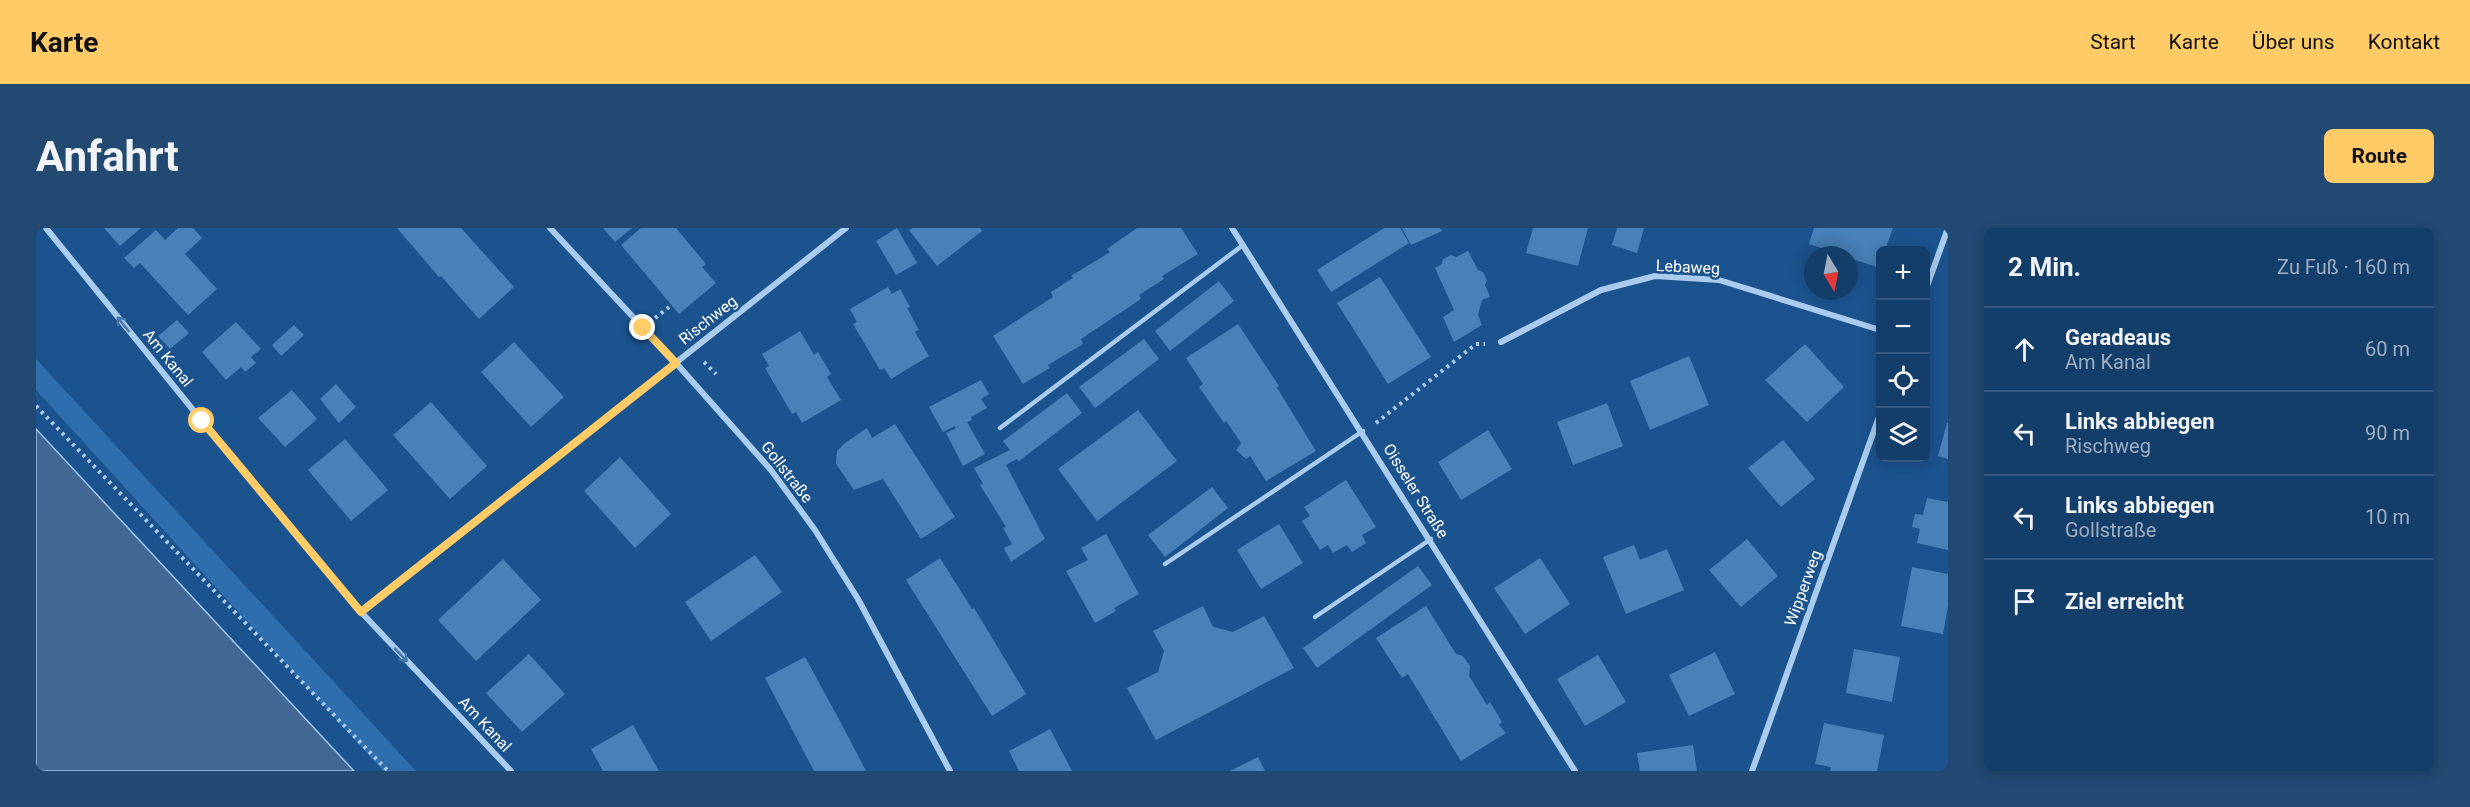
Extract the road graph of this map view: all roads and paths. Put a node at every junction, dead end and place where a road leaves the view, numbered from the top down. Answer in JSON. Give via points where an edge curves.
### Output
{"nodes":[{"id":1,"x":46,"y":228,"type":"edge"},
{"id":2,"x":550,"y":228,"type":"edge"},
{"id":3,"x":846,"y":228,"type":"edge"},
{"id":4,"x":1232,"y":228,"type":"edge"},
{"id":5,"x":1948,"y":228,"type":"edge"},
{"id":6,"x":1243,"y":245,"type":"junction"},
{"id":7,"x":1930,"y":278,"type":"edge"},
{"id":8,"x":1876,"y":328,"type":"edge"},
{"id":9,"x":1501,"y":342,"type":"joint"},
{"id":10,"x":676,"y":363,"type":"junction"},
{"id":11,"x":36,"y":406,"type":"edge"},
{"id":12,"x":1000,"y":428,"type":"dead end"},
{"id":13,"x":1876,"y":428,"type":"edge"},
{"id":14,"x":1363,"y":431,"type":"junction"},
{"id":15,"x":1431,"y":539,"type":"junction"},
{"id":16,"x":1164,"y":564,"type":"dead end"},
{"id":17,"x":361,"y":612,"type":"junction"},
{"id":18,"x":1315,"y":617,"type":"dead end"},
{"id":19,"x":388,"y":771,"type":"edge"},
{"id":20,"x":511,"y":771,"type":"edge"},
{"id":21,"x":950,"y":771,"type":"edge"},
{"id":22,"x":1575,"y":771,"type":"edge"},
{"id":23,"x":1752,"y":771,"type":"edge"}],
"edges":[{"from":17,"to":1,"type":"street","name":"Am Kanal","one_way":true},
{"from":2,"to":10,"type":"street","name":"Gollstraße"},
{"from":3,"to":10,"type":"street","name":"Rischweg"},
{"from":4,"to":6,"type":"street","name":"Oisseler Straße"},
{"from":5,"to":7,"type":"street"},
{"from":6,"to":12,"type":"lane"},
{"from":6,"to":14,"type":"street","name":"Oisseler Straße"},
{"from":8,"to":9,"type":"street","name":"Lebaweg","via":[[1719,280],[1655,276],[1601,290]]},
{"from":9,"to":14,"type":"path","via":[[1476,344]]},
{"from":10,"to":17,"type":"street","name":"Rischweg"},
{"from":10,"to":21,"type":"street","name":"Gollstraße","via":[[771,470],[815,530],[858,599]]},
{"from":11,"to":19,"type":"path"},
{"from":13,"to":23,"type":"street","name":"Wipperweg"},
{"from":14,"to":15,"type":"street","name":"Oisseler Straße"},
{"from":14,"to":16,"type":"lane"},
{"from":15,"to":18,"type":"lane"},
{"from":15,"to":22,"type":"street","name":"Oisseler Straße"},
{"from":17,"to":20,"type":"street","name":"Am Kanal","one_way":true}]}
